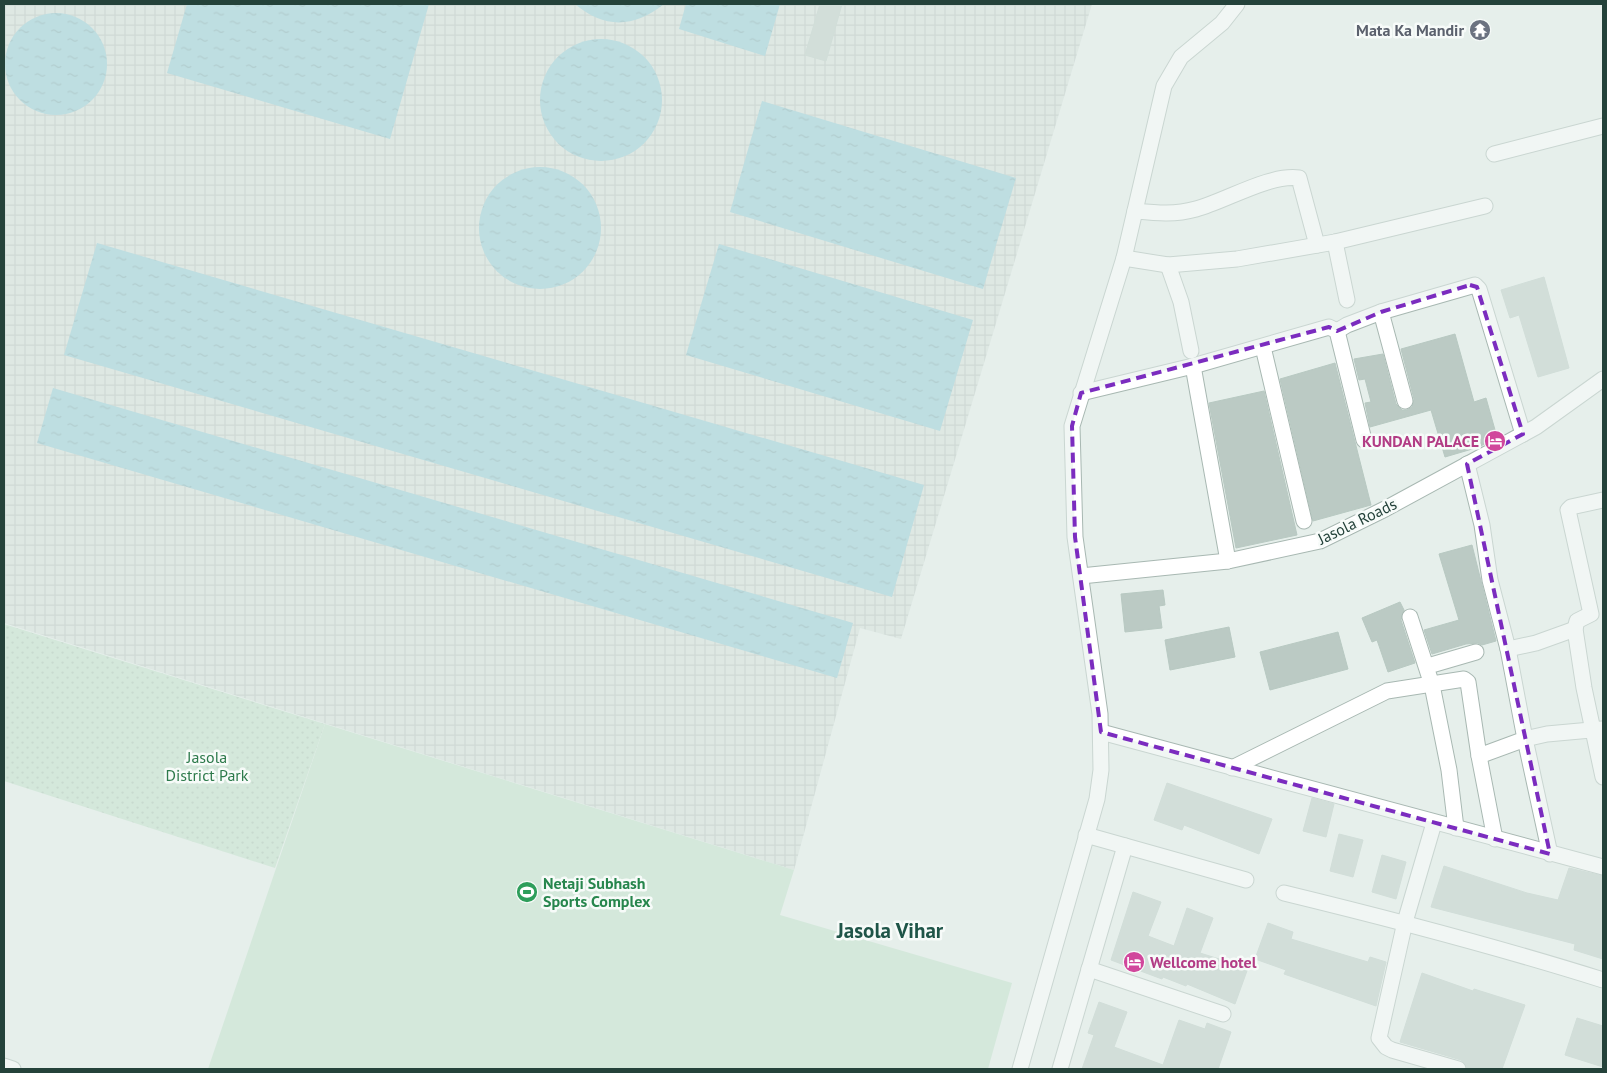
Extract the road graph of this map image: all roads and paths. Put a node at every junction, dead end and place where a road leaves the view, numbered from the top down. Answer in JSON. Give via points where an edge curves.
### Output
{"nodes":[{"id":1,"x":1237,"y":4,"type":"edge"},
{"id":2,"x":1603,"y":126,"type":"edge"},
{"id":3,"x":1494,"y":154,"type":"dead end"},
{"id":4,"x":1485,"y":206,"type":"dead end"},
{"id":5,"x":1135,"y":211,"type":"junction"},
{"id":6,"x":1335,"y":242,"type":"junction"},
{"id":7,"x":1317,"y":245,"type":"junction"},
{"id":8,"x":1124,"y":258,"type":"junction"},
{"id":9,"x":1168,"y":265,"type":"junction"},
{"id":10,"x":1347,"y":300,"type":"dead end"},
{"id":11,"x":1381,"y":312,"type":"junction"},
{"id":12,"x":1337,"y":331,"type":"junction"},
{"id":13,"x":1263,"y":347,"type":"junction"},
{"id":14,"x":1191,"y":351,"type":"dead end"},
{"id":15,"x":1193,"y":366,"type":"junction"},
{"id":16,"x":1603,"y":379,"type":"edge"},
{"id":17,"x":1081,"y":393,"type":"junction"},
{"id":18,"x":1404,"y":401,"type":"dead end"},
{"id":19,"x":1523,"y":434,"type":"junction"},
{"id":20,"x":1364,"y":440,"type":"dead end"},
{"id":21,"x":1467,"y":464,"type":"junction"},
{"id":22,"x":1603,"y":500,"type":"edge"},
{"id":23,"x":1304,"y":522,"type":"dead end"},
{"id":24,"x":1228,"y":561,"type":"junction"},
{"id":25,"x":1081,"y":576,"type":"junction"},
{"id":26,"x":1410,"y":617,"type":"dead end"},
{"id":27,"x":1575,"y":629,"type":"junction"},
{"id":28,"x":1508,"y":648,"type":"junction"},
{"id":29,"x":1476,"y":652,"type":"dead end"},
{"id":30,"x":1428,"y":666,"type":"junction"},
{"id":31,"x":1432,"y":685,"type":"junction"},
{"id":32,"x":1598,"y":729,"type":"edge"},
{"id":33,"x":1101,"y":732,"type":"junction"},
{"id":34,"x":1525,"y":739,"type":"junction"},
{"id":35,"x":1480,"y":756,"type":"junction"},
{"id":36,"x":1232,"y":768,"type":"junction"},
{"id":37,"x":1603,"y":777,"type":"edge"},
{"id":38,"x":1434,"y":823,"type":"junction"},
{"id":39,"x":1456,"y":828,"type":"junction"},
{"id":40,"x":1086,"y":835,"type":"junction"},
{"id":41,"x":1495,"y":839,"type":"junction"},
{"id":42,"x":1125,"y":846,"type":"junction"},
{"id":43,"x":1550,"y":854,"type":"junction"},
{"id":44,"x":1603,"y":867,"type":"edge"},
{"id":45,"x":1246,"y":880,"type":"dead end"},
{"id":46,"x":1284,"y":893,"type":"dead end"},
{"id":47,"x":1405,"y":922,"type":"junction"},
{"id":48,"x":1089,"y":969,"type":"junction"},
{"id":49,"x":1603,"y":980,"type":"edge"},
{"id":50,"x":1224,"y":1014,"type":"dead end"},
{"id":51,"x":4,"y":1066,"type":"edge"},
{"id":52,"x":13,"y":1069,"type":"edge"},
{"id":53,"x":1020,"y":1069,"type":"edge"},
{"id":54,"x":1060,"y":1069,"type":"edge"},
{"id":55,"x":1458,"y":1069,"type":"edge"}],
"edges":[{"from":1,"to":5,"type":"street","via":[[1222,23],[1181,57],[1164,86]]},
{"from":2,"to":3,"type":"street"},
{"from":4,"to":6,"type":"street"},
{"from":5,"to":7,"type":"street","via":[[1170,214],[1196,210],[1275,180],[1299,178]]},
{"from":5,"to":8,"type":"street"},
{"from":6,"to":7,"type":"street"},
{"from":6,"to":10,"type":"street"},
{"from":7,"to":9,"type":"street","via":[[1237,259]]},
{"from":8,"to":9,"type":"street"},
{"from":8,"to":17,"type":"street"},
{"from":9,"to":14,"type":"street","via":[[1181,302]]},
{"from":11,"to":12,"type":"street"},
{"from":11,"to":18,"type":"street"},
{"from":11,"to":19,"type":"street","via":[[1470,284],[1477,287]]},
{"from":12,"to":13,"type":"street","via":[[1329,327]]},
{"from":12,"to":20,"type":"street"},
{"from":13,"to":15,"type":"street"},
{"from":13,"to":23,"type":"street"},
{"from":15,"to":17,"type":"street"},
{"from":15,"to":24,"type":"street"},
{"from":16,"to":19,"type":"street","name":"Jasola Roads"},
{"from":17,"to":25,"type":"street","via":[[1072,426],[1075,536]]},
{"from":19,"to":21,"type":"street","name":"Jasola Roads"},
{"from":21,"to":24,"type":"street","name":"Jasola Roads","via":[[1320,541]]},
{"from":21,"to":28,"type":"street"},
{"from":22,"to":27,"type":"street","via":[[1568,510],[1592,614],[1577,621]]},
{"from":24,"to":25,"type":"street","name":"Jasola Roads"},
{"from":25,"to":33,"type":"street"},
{"from":26,"to":30,"type":"street"},
{"from":27,"to":28,"type":"street","via":[[1536,643]]},
{"from":27,"to":32,"type":"street"},
{"from":28,"to":34,"type":"street"},
{"from":29,"to":30,"type":"street"},
{"from":30,"to":31,"type":"street"},
{"from":31,"to":35,"type":"street","via":[[1466,680]]},
{"from":31,"to":36,"type":"street","via":[[1387,691]]},
{"from":31,"to":39,"type":"street","via":[[1449,770]]},
{"from":32,"to":34,"type":"street"},
{"from":32,"to":37,"type":"street"},
{"from":33,"to":36,"type":"street"},
{"from":33,"to":40,"type":"street","via":[[1097,799]]},
{"from":34,"to":35,"type":"street"},
{"from":34,"to":43,"type":"street"},
{"from":35,"to":41,"type":"street"},
{"from":36,"to":38,"type":"street"},
{"from":38,"to":39,"type":"street"},
{"from":38,"to":47,"type":"street"},
{"from":39,"to":41,"type":"street"},
{"from":40,"to":42,"type":"street"},
{"from":40,"to":53,"type":"street"},
{"from":41,"to":43,"type":"street"},
{"from":42,"to":45,"type":"street"},
{"from":42,"to":48,"type":"street"},
{"from":43,"to":44,"type":"street"},
{"from":46,"to":47,"type":"street"},
{"from":47,"to":49,"type":"street"},
{"from":47,"to":55,"type":"street","via":[[1379,1038],[1392,1050]]},
{"from":48,"to":50,"type":"street"},
{"from":48,"to":54,"type":"street"},
{"from":51,"to":52,"type":"street"}]}
